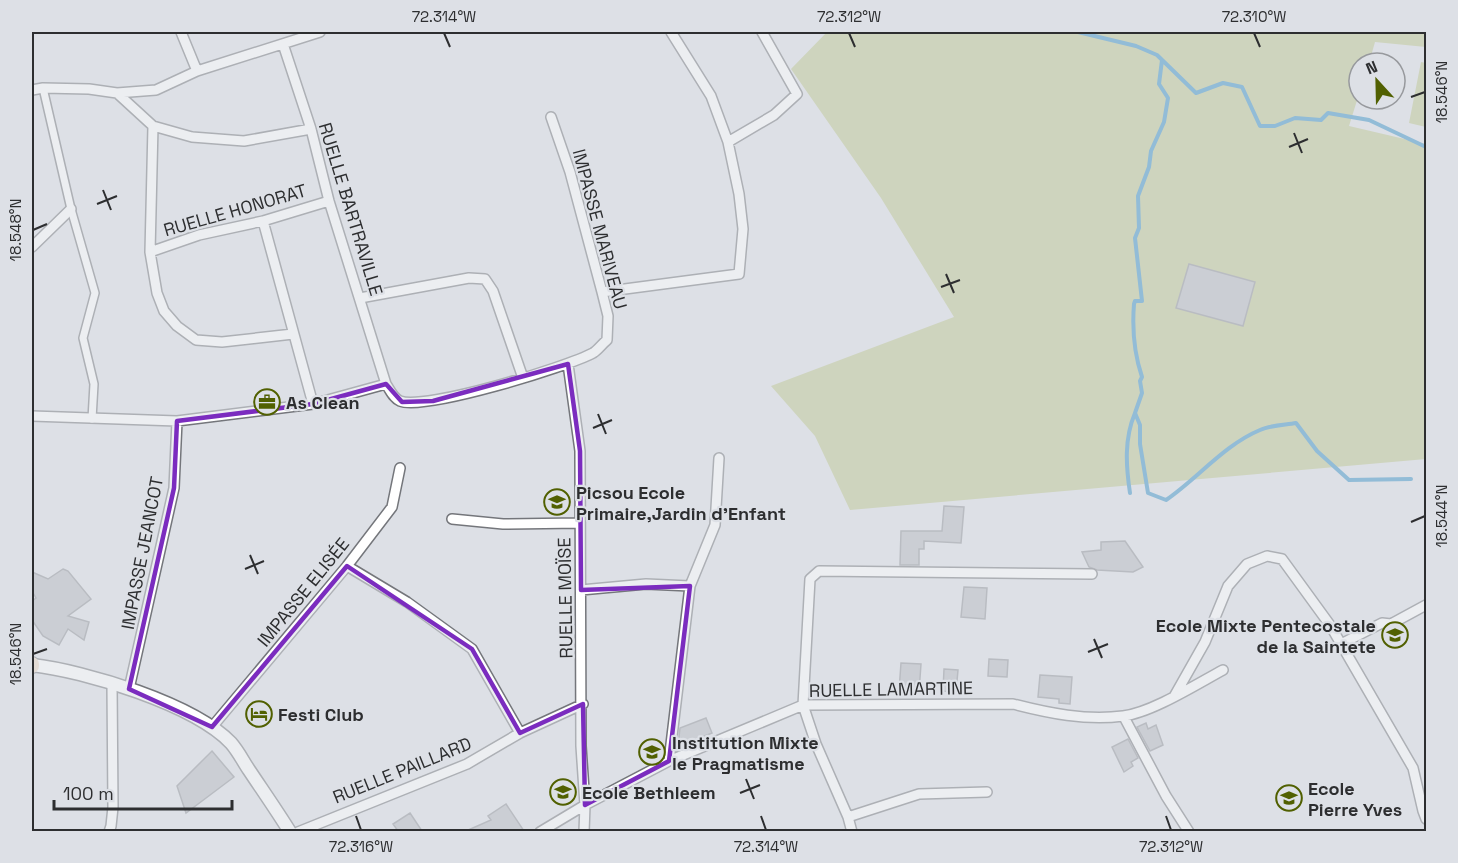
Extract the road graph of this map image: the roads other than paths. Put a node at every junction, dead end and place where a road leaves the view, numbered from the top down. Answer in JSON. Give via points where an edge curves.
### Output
{"nodes":[{"id":1,"x":181,"y":32,"type":"edge"},
{"id":2,"x":320,"y":32,"type":"edge"},
{"id":3,"x":671,"y":32,"type":"edge"},
{"id":4,"x":762,"y":32,"type":"edge"},
{"id":5,"x":283,"y":44,"type":"junction"},
{"id":6,"x":197,"y":71,"type":"junction"},
{"id":7,"x":43,"y":88,"type":"junction"},
{"id":8,"x":32,"y":90,"type":"edge"},
{"id":9,"x":117,"y":93,"type":"junction"},
{"id":10,"x":551,"y":117,"type":"dead end"},
{"id":11,"x":153,"y":126,"type":"junction"},
{"id":12,"x":310,"y":129,"type":"junction"},
{"id":13,"x":728,"y":142,"type":"junction"},
{"id":14,"x":329,"y":201,"type":"junction"},
{"id":15,"x":71,"y":209,"type":"junction"},
{"id":16,"x":263,"y":221,"type":"junction"},
{"id":17,"x":32,"y":247,"type":"edge"},
{"id":18,"x":150,"y":252,"type":"junction"},
{"id":19,"x":602,"y":292,"type":"junction"},
{"id":20,"x":360,"y":298,"type":"junction"},
{"id":21,"x":293,"y":334,"type":"junction"},
{"id":22,"x":568,"y":364,"type":"junction"},
{"id":23,"x":523,"y":378,"type":"junction"},
{"id":24,"x":386,"y":384,"type":"junction"},
{"id":25,"x":313,"y":404,"type":"junction"},
{"id":26,"x":32,"y":416,"type":"edge"},
{"id":27,"x":92,"y":419,"type":"junction"},
{"id":28,"x":177,"y":421,"type":"junction"},
{"id":29,"x":719,"y":458,"type":"dead end"},
{"id":30,"x":400,"y":468,"type":"dead end"},
{"id":31,"x":452,"y":519,"type":"dead end"},
{"id":32,"x":580,"y":523,"type":"junction"},
{"id":33,"x":346,"y":566,"type":"junction"},
{"id":34,"x":1092,"y":574,"type":"dead end"},
{"id":35,"x":690,"y":586,"type":"junction"},
{"id":36,"x":580,"y":590,"type":"junction"},
{"id":37,"x":1426,"y":605,"type":"edge"},
{"id":38,"x":1341,"y":644,"type":"junction"},
{"id":39,"x":32,"y":665,"type":"edge"},
{"id":40,"x":1223,"y":670,"type":"dead end"},
{"id":41,"x":112,"y":684,"type":"junction"},
{"id":42,"x":129,"y":689,"type":"junction"},
{"id":43,"x":1173,"y":697,"type":"junction"},
{"id":44,"x":583,"y":704,"type":"junction"},
{"id":45,"x":803,"y":705,"type":"junction"},
{"id":46,"x":1124,"y":717,"type":"junction"},
{"id":47,"x":212,"y":727,"type":"junction"},
{"id":48,"x":520,"y":733,"type":"junction"},
{"id":49,"x":669,"y":762,"type":"junction"},
{"id":50,"x":987,"y":792,"type":"dead end"},
{"id":51,"x":585,"y":805,"type":"junction"},
{"id":52,"x":848,"y":816,"type":"junction"},
{"id":53,"x":1426,"y":819,"type":"edge"},
{"id":54,"x":109,"y":831,"type":"edge"},
{"id":55,"x":290,"y":831,"type":"edge"},
{"id":56,"x":298,"y":831,"type":"edge"},
{"id":57,"x":540,"y":831,"type":"edge"},
{"id":58,"x":584,"y":831,"type":"edge"},
{"id":59,"x":852,"y":831,"type":"edge"},
{"id":60,"x":1189,"y":831,"type":"edge"}],
"edges":[{"from":1,"to":6,"type":"street"},
{"from":2,"to":5,"type":"street"},
{"from":3,"to":13,"type":"street","via":[[711,96]]},
{"from":4,"to":13,"type":"street","via":[[797,94],[774,115]]},
{"from":5,"to":6,"type":"street"},
{"from":5,"to":12,"type":"street","name":"RUELLE BARTRAVILLE"},
{"from":6,"to":9,"type":"street","via":[[156,90]]},
{"from":7,"to":8,"type":"street"},
{"from":7,"to":9,"type":"street"},
{"from":7,"to":15,"type":"street"},
{"from":9,"to":11,"type":"street"},
{"from":10,"to":19,"type":"street","name":"IMPASSE MARIVEAU"},
{"from":11,"to":12,"type":"street","via":[[192,136],[244,141]]},
{"from":11,"to":18,"type":"street","name":"RUELLE HONORAT"},
{"from":12,"to":14,"type":"street","name":"RUELLE BARTRAVILLE"},
{"from":13,"to":19,"type":"street","via":[[743,229],[739,274]]},
{"from":14,"to":16,"type":"street","name":"RUELLE HONORAT"},
{"from":14,"to":20,"type":"street","name":"RUELLE BARTRAVILLE"},
{"from":15,"to":17,"type":"street"},
{"from":15,"to":27,"type":"street","via":[[95,293],[82,338],[94,384]]},
{"from":16,"to":18,"type":"street","name":"RUELLE HONORAT","via":[[199,235]]},
{"from":16,"to":21,"type":"street"},
{"from":18,"to":21,"type":"street","name":"RUELLE HONORAT","via":[[164,310],[196,340],[222,342]]},
{"from":19,"to":22,"type":"street","name":"IMPASSE MARIVEAU","via":[[608,316],[607,340],[596,351]]},
{"from":20,"to":23,"type":"street","via":[[469,278],[485,279],[493,291]]},
{"from":20,"to":24,"type":"street","name":"RUELLE BARTRAVILLE"},
{"from":21,"to":25,"type":"street"},
{"from":22,"to":23,"type":"street"},
{"from":22,"to":32,"type":"street","name":"RUELLE MOÏSE","via":[[580,451]]},
{"from":23,"to":24,"type":"street","via":[[433,401],[402,402]]},
{"from":24,"to":25,"type":"street"},
{"from":25,"to":28,"type":"street"},
{"from":26,"to":27,"type":"street"},
{"from":27,"to":28,"type":"street"},
{"from":28,"to":42,"type":"street","name":"IMPASSE JEANCOT","via":[[174,488]]},
{"from":29,"to":35,"type":"street","via":[[715,525]]},
{"from":30,"to":33,"type":"street","name":"IMPASSE ELISÉE","via":[[392,507]]},
{"from":31,"to":32,"type":"street","via":[[503,524]]},
{"from":32,"to":36,"type":"street","name":"RUELLE MOÏSE"},
{"from":33,"to":47,"type":"street","name":"IMPASSE ELISÉE"},
{"from":33,"to":48,"type":"street","via":[[407,602],[472,649]]},
{"from":34,"to":45,"type":"street","via":[[819,572],[810,579]]},
{"from":35,"to":36,"type":"street","via":[[646,584]]},
{"from":35,"to":49,"type":"street"},
{"from":36,"to":44,"type":"street","name":"RUELLE MOÏSE"},
{"from":37,"to":38,"type":"street"},
{"from":38,"to":43,"type":"street","via":[[1282,558],[1267,556],[1247,564],[1228,586],[1205,642]]},
{"from":38,"to":53,"type":"street","via":[[1413,768]]},
{"from":39,"to":41,"type":"street"},
{"from":40,"to":43,"type":"street","name":"RUELLE LAMARTINE"},
{"from":41,"to":42,"type":"street"},
{"from":41,"to":54,"type":"street","via":[[113,807]]},
{"from":42,"to":47,"type":"street","via":[[173,705]]},
{"from":43,"to":46,"type":"street","name":"RUELLE LAMARTINE"},
{"from":44,"to":48,"type":"street","name":"RUELLE PAILLARD"},
{"from":44,"to":51,"type":"street","name":"RUELLE MOÏSE"},
{"from":45,"to":46,"type":"street","name":"RUELLE LAMARTINE","via":[[1013,704],[1073,716]]},
{"from":45,"to":49,"type":"street","name":"RUELLE LAMARTINE"},
{"from":45,"to":52,"type":"street"},
{"from":46,"to":60,"type":"street"},
{"from":47,"to":55,"type":"street","via":[[232,744]]},
{"from":48,"to":56,"type":"street","name":"RUELLE PAILLARD","via":[[467,764]]},
{"from":49,"to":51,"type":"street","name":"RUELLE LAMARTINE"},
{"from":50,"to":52,"type":"street","via":[[919,794]]},
{"from":51,"to":57,"type":"street","name":"RUELLE LAMARTINE"},
{"from":51,"to":58,"type":"street","name":"RUELLE MOÏSE"},
{"from":52,"to":59,"type":"street"}]}
